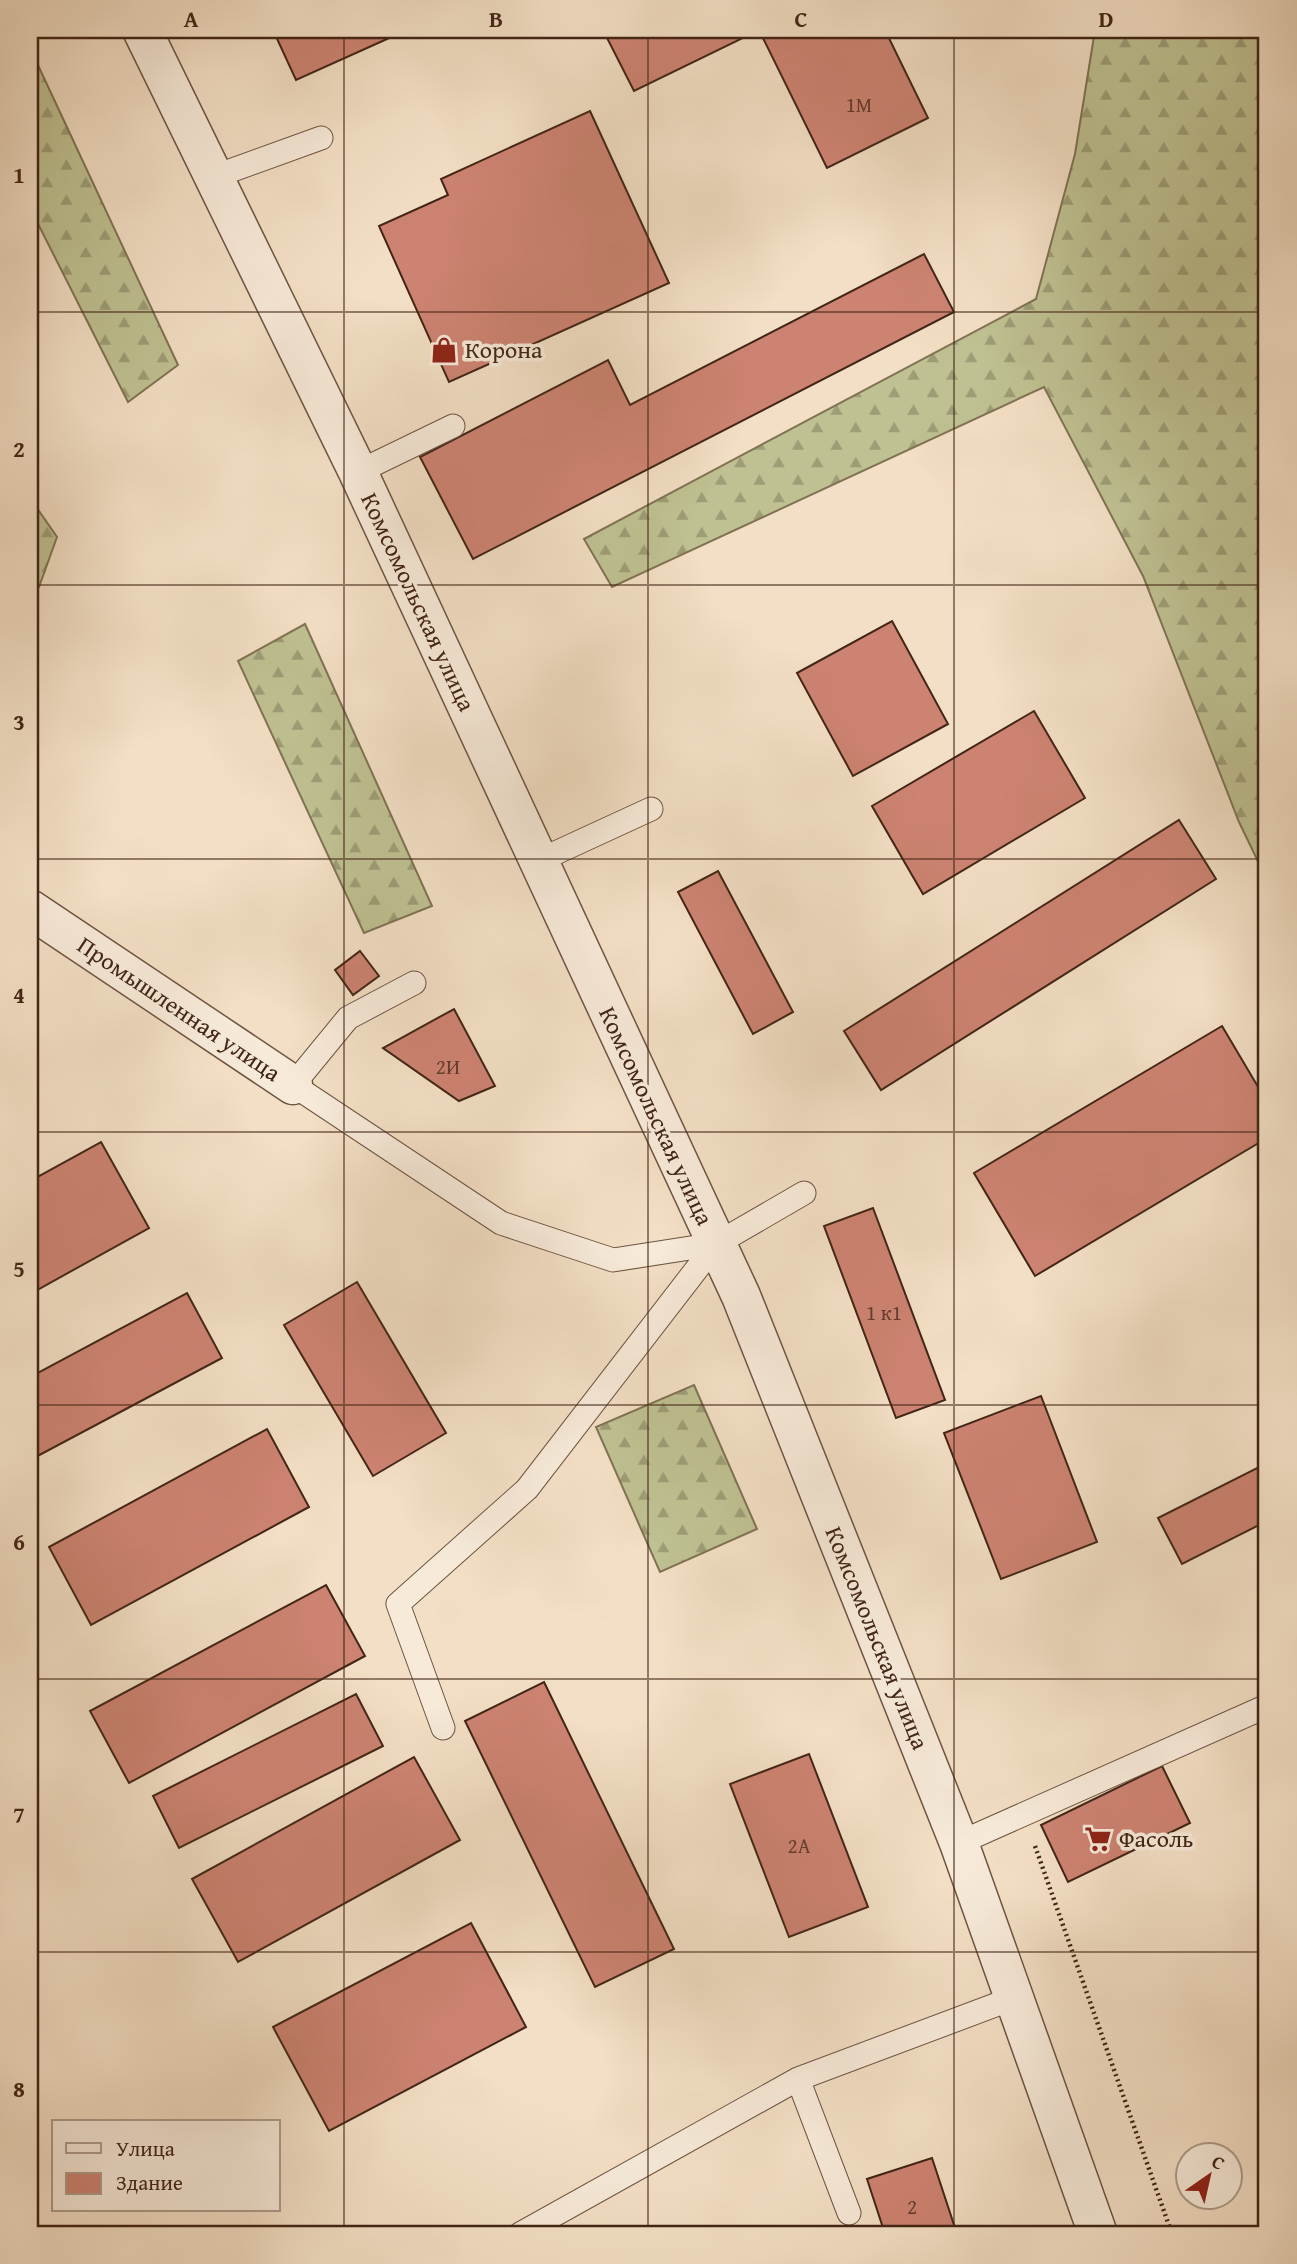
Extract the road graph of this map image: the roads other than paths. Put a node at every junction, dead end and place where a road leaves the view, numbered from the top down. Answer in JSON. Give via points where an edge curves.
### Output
{"nodes":[{"id":1,"x":142,"y":30,"type":"edge"},
{"id":2,"x":321,"y":138,"type":"dead end"},
{"id":3,"x":213,"y":177,"type":"junction"},
{"id":4,"x":453,"y":426,"type":"dead end"},
{"id":5,"x":358,"y":472,"type":"junction"},
{"id":6,"x":651,"y":809,"type":"dead end"},
{"id":7,"x":538,"y":861,"type":"junction"},
{"id":8,"x":30,"y":909,"type":"edge"},
{"id":9,"x":414,"y":983,"type":"dead end"},
{"id":10,"x":293,"y":1085,"type":"junction"},
{"id":11,"x":804,"y":1193,"type":"dead end"},
{"id":12,"x":716,"y":1244,"type":"junction"},
{"id":13,"x":1267,"y":1706,"type":"edge"},
{"id":14,"x":443,"y":1728,"type":"dead end"},
{"id":15,"x":959,"y":1843,"type":"junction"},
{"id":16,"x":1014,"y":1998,"type":"junction"},
{"id":17,"x":798,"y":2079,"type":"junction"},
{"id":18,"x":849,"y":2213,"type":"dead end"},
{"id":19,"x":520,"y":2234,"type":"edge"},
{"id":20,"x":1098,"y":2234,"type":"edge"}],
"edges":[{"from":1,"to":3,"type":"street","name":"Комсомольская улица"},
{"from":2,"to":3,"type":"lane"},
{"from":3,"to":5,"type":"street","name":"Комсомольская улица"},
{"from":4,"to":5,"type":"lane"},
{"from":5,"to":7,"type":"street","name":"Комсомольская улица"},
{"from":6,"to":7,"type":"lane"},
{"from":7,"to":12,"type":"street","name":"Комсомольская улица"},
{"from":8,"to":10,"type":"street","name":"Промышленная улица"},
{"from":9,"to":10,"type":"lane","via":[[348,1018]]},
{"from":10,"to":12,"type":"lane","via":[[501,1223],[613,1261]]},
{"from":11,"to":12,"type":"lane"},
{"from":12,"to":14,"type":"lane","via":[[527,1489],[398,1604]]},
{"from":12,"to":15,"type":"street","name":"Комсомольская улица","via":[[741,1296]]},
{"from":13,"to":15,"type":"lane"},
{"from":15,"to":16,"type":"street","name":"Комсомольская улица"},
{"from":16,"to":17,"type":"lane"},
{"from":16,"to":20,"type":"street","name":"Комсомольская улица"},
{"from":17,"to":18,"type":"lane"},
{"from":17,"to":19,"type":"lane"}]}
